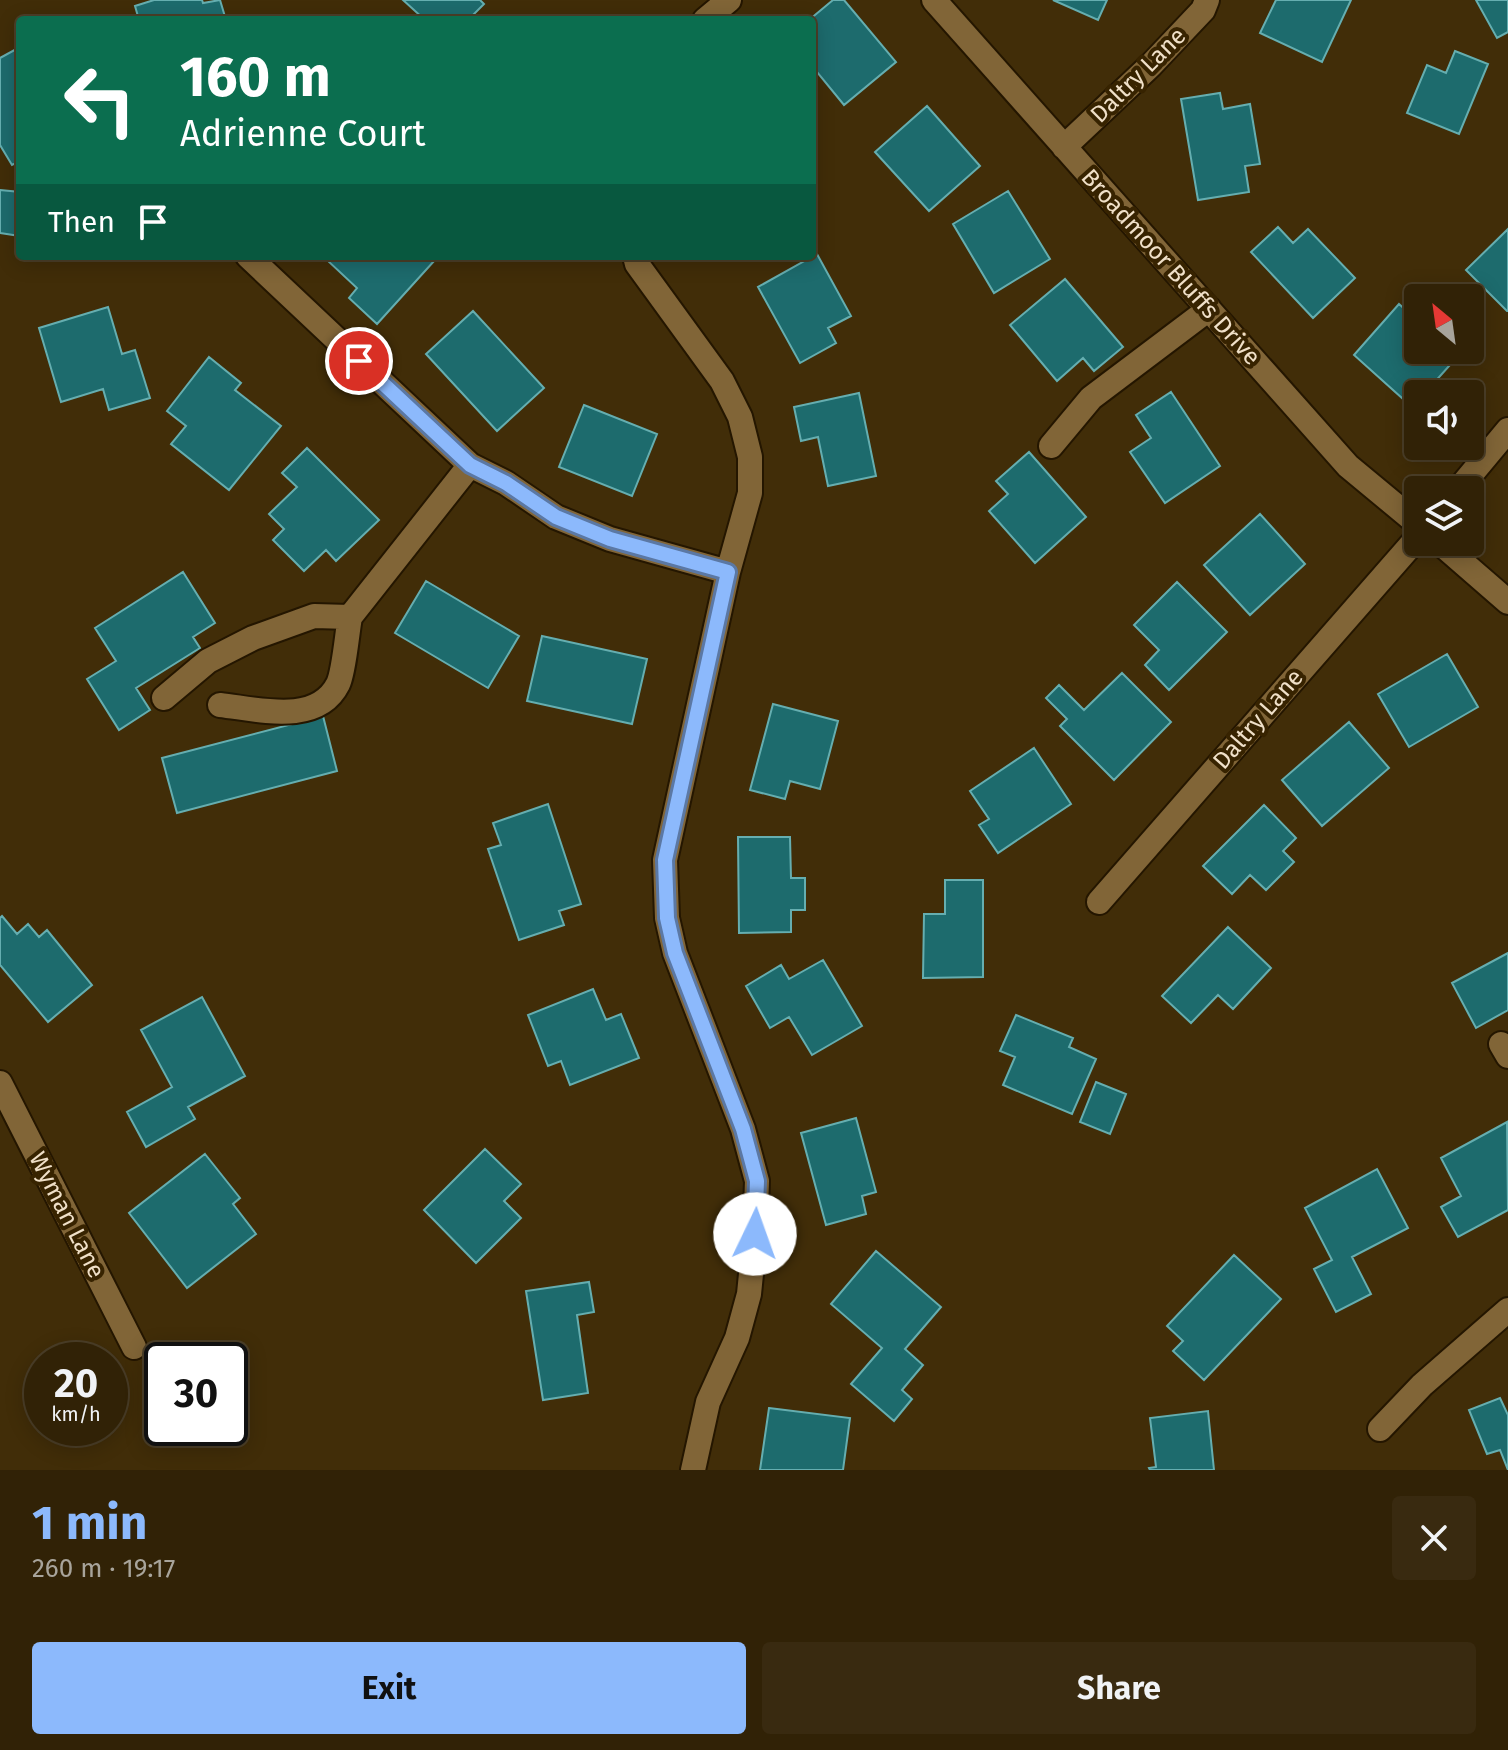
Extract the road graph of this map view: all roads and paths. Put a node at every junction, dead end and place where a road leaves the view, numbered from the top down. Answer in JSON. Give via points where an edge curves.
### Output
{"nodes":[{"id":1,"x":729,"y":0,"type":"edge"},
{"id":2,"x":934,"y":0,"type":"edge"},
{"id":3,"x":1207,"y":0,"type":"edge"},
{"id":4,"x":710,"y":16,"type":"edge"},
{"id":5,"x":1064,"y":147,"type":"junction"},
{"id":6,"x":252,"y":260,"type":"edge"},
{"id":7,"x":636,"y":260,"type":"edge"},
{"id":8,"x":1209,"y":309,"type":"junction"},
{"id":9,"x":1508,"y":430,"type":"edge"},
{"id":10,"x":1051,"y":446,"type":"dead end"},
{"id":11,"x":470,"y":465,"type":"junction"},
{"id":12,"x":1470,"y":476,"type":"edge"},
{"id":13,"x":1404,"y":512,"type":"edge"},
{"id":14,"x":1404,"y":553,"type":"edge"},
{"id":15,"x":1455,"y":556,"type":"edge"},
{"id":16,"x":728,"y":572,"type":"junction"},
{"id":17,"x":1508,"y":602,"type":"edge"},
{"id":18,"x":350,"y":617,"type":"junction"},
{"id":19,"x":164,"y":698,"type":"dead end"},
{"id":20,"x":220,"y":705,"type":"dead end"},
{"id":21,"x":1099,"y":902,"type":"dead end"},
{"id":22,"x":0,"y":1083,"type":"edge"},
{"id":23,"x":1508,"y":1310,"type":"edge"},
{"id":24,"x":134,"y":1347,"type":"dead end"},
{"id":25,"x":1380,"y":1429,"type":"dead end"},
{"id":26,"x":693,"y":1470,"type":"edge"}],
"edges":[{"from":1,"to":4,"type":"street"},
{"from":2,"to":5,"type":"street","name":"Broadmoor Bluffs Drive"},
{"from":3,"to":5,"type":"street","name":"Daltry Lane","via":[[1151,65]]},
{"from":5,"to":8,"type":"street","name":"Broadmoor Bluffs Drive"},
{"from":6,"to":11,"type":"street"},
{"from":7,"to":16,"type":"street","via":[[722,381],[740,417],[750,457],[750,493]]},
{"from":8,"to":10,"type":"street","via":[[1091,398]]},
{"from":8,"to":13,"type":"street","name":"Broadmoor Bluffs Drive","via":[[1348,466]]},
{"from":9,"to":12,"type":"street"},
{"from":11,"to":16,"type":"street","via":[[556,517],[610,539]]},
{"from":11,"to":18,"type":"street"},
{"from":14,"to":21,"type":"street","name":"Daltry Lane"},
{"from":15,"to":17,"type":"street"},
{"from":16,"to":26,"type":"street","via":[[665,860],[667,918],[757,1181],[749,1294],[737,1338],[708,1402]]},
{"from":18,"to":19,"type":"street","via":[[314,616],[253,638],[208,661]]},
{"from":18,"to":20,"type":"street","via":[[340,682],[327,701],[291,713]]},
{"from":22,"to":24,"type":"street","name":"Wyman Lane"},
{"from":23,"to":25,"type":"street"}]}
